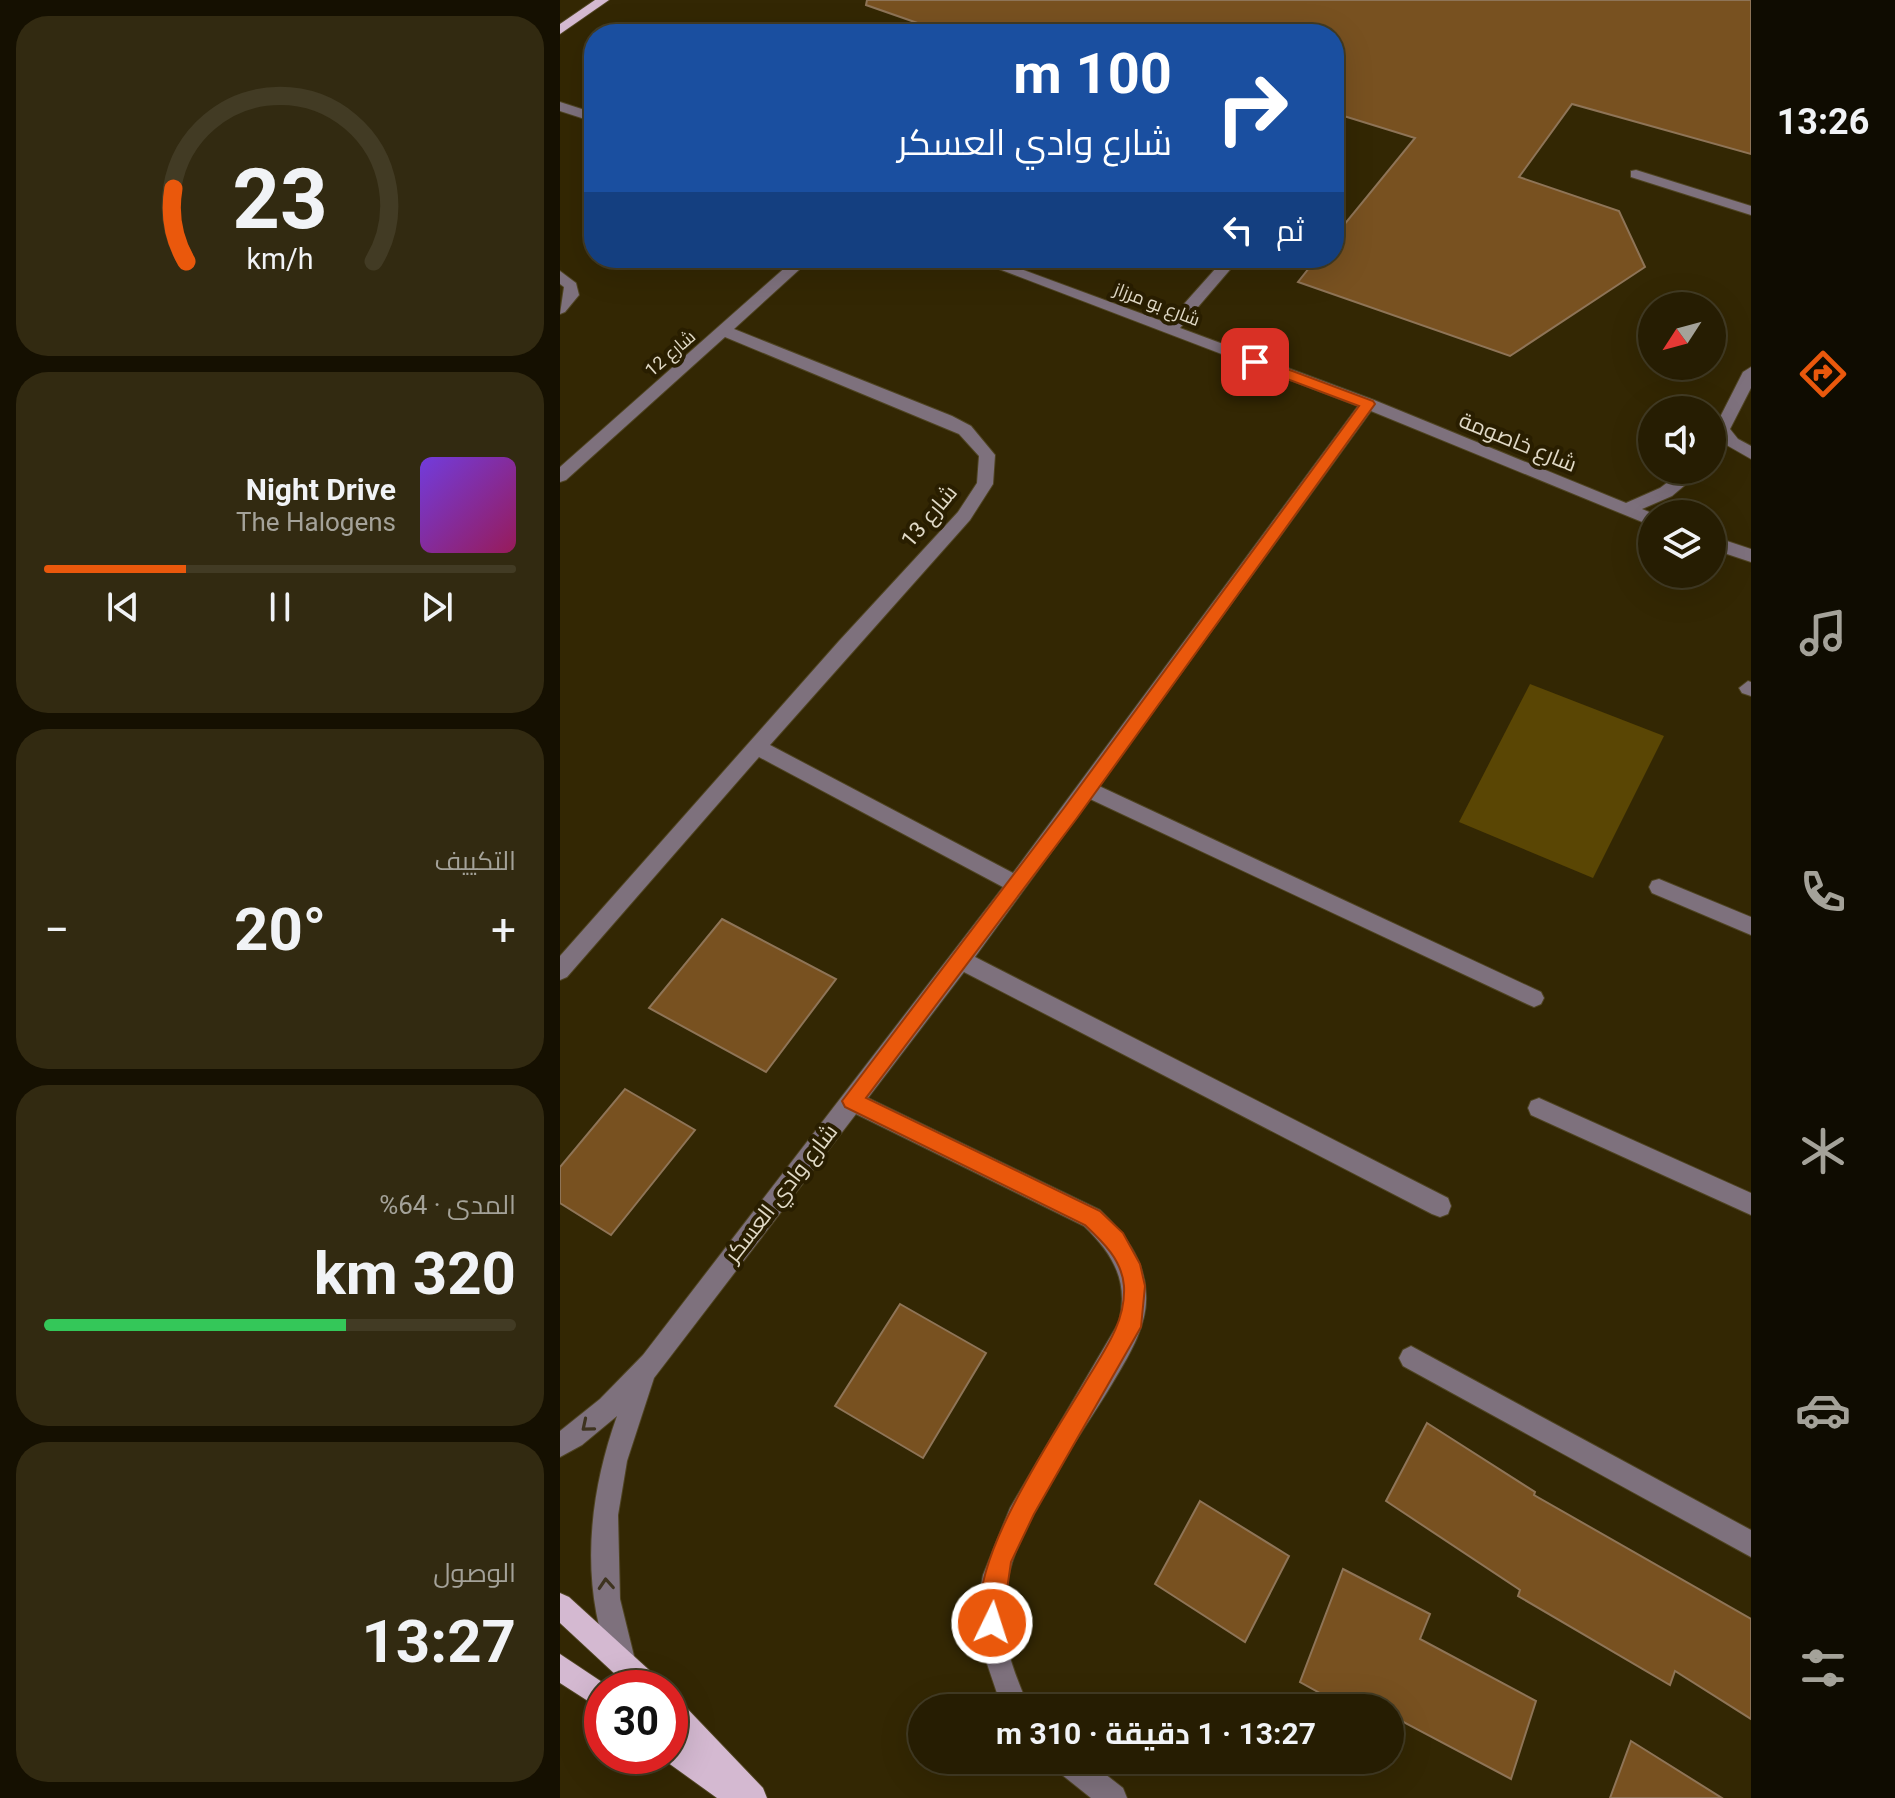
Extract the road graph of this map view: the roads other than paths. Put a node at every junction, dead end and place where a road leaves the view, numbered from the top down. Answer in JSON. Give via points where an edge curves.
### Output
{"nodes":[{"id":1,"x":603,"y":0,"type":"edge"},
{"id":2,"x":560,"y":30,"type":"edge"},
{"id":3,"x":560,"y":106,"type":"edge"},
{"id":4,"x":584,"y":114,"type":"edge"},
{"id":5,"x":1636,"y":174,"type":"dead end"},
{"id":6,"x":1751,"y":211,"type":"edge"},
{"id":7,"x":794,"y":268,"type":"edge"},
{"id":8,"x":1004,"y":268,"type":"edge"},
{"id":9,"x":1224,"y":268,"type":"edge"},
{"id":10,"x":560,"y":276,"type":"edge"},
{"id":11,"x":560,"y":309,"type":"edge"},
{"id":12,"x":1170,"y":330,"type":"junction"},
{"id":13,"x":724,"y":331,"type":"junction"},
{"id":14,"x":1751,"y":372,"type":"edge"},
{"id":15,"x":1368,"y":404,"type":"junction"},
{"id":16,"x":1726,"y":424,"type":"edge"},
{"id":17,"x":1726,"y":434,"type":"edge"},
{"id":18,"x":1751,"y":453,"type":"edge"},
{"id":19,"x":560,"y":476,"type":"edge"},
{"id":20,"x":1677,"y":484,"type":"edge"},
{"id":21,"x":1625,"y":510,"type":"junction"},
{"id":22,"x":1638,"y":515,"type":"edge"},
{"id":23,"x":1726,"y":547,"type":"edge"},
{"id":24,"x":1751,"y":556,"type":"edge"},
{"id":25,"x":759,"y":748,"type":"junction"},
{"id":26,"x":1088,"y":789,"type":"junction"},
{"id":27,"x":1017,"y":885,"type":"junction"},
{"id":28,"x":1659,"y":887,"type":"dead end"},
{"id":29,"x":1751,"y":926,"type":"edge"},
{"id":30,"x":961,"y":960,"type":"junction"},
{"id":31,"x":560,"y":971,"type":"edge"},
{"id":32,"x":1534,"y":998,"type":"dead end"},
{"id":33,"x":852,"y":1101,"type":"junction"},
{"id":34,"x":1539,"y":1108,"type":"dead end"},
{"id":35,"x":1751,"y":1204,"type":"edge"},
{"id":36,"x":1440,"y":1206,"type":"dead end"},
{"id":37,"x":1411,"y":1358,"type":"dead end"},
{"id":38,"x":651,"y":1363,"type":"junction"},
{"id":39,"x":560,"y":1445,"type":"edge"},
{"id":40,"x":1751,"y":1544,"type":"edge"},
{"id":41,"x":560,"y":1606,"type":"edge"},
{"id":42,"x":622,"y":1660,"type":"junction"},
{"id":43,"x":560,"y":1667,"type":"edge"},
{"id":44,"x":632,"y":1670,"type":"edge"},
{"id":45,"x":584,"y":1684,"type":"edge"},
{"id":46,"x":1008,"y":1694,"type":"edge"},
{"id":47,"x":688,"y":1728,"type":"edge"},
{"id":48,"x":688,"y":1760,"type":"edge"},
{"id":49,"x":1083,"y":1774,"type":"edge"},
{"id":50,"x":740,"y":1798,"type":"edge"},
{"id":51,"x":753,"y":1798,"type":"edge"},
{"id":52,"x":1113,"y":1798,"type":"edge"}],
"edges":[{"from":1,"to":2,"type":"main road"},
{"from":3,"to":4,"type":"street"},
{"from":5,"to":6,"type":"street"},
{"from":7,"to":13,"type":"street","name":"شارع 12"},
{"from":8,"to":12,"type":"street","name":"شارع بو مرزاز"},
{"from":9,"to":12,"type":"street"},
{"from":10,"to":11,"type":"street","via":[[571,286]]},
{"from":12,"to":15,"type":"street","name":"شارع بو مرزاز"},
{"from":13,"to":19,"type":"street","name":"شارع 12"},
{"from":13,"to":25,"type":"street","name":"شارع 13","via":[[946,420],[981,446],[988,467],[985,484],[964,516]]},
{"from":14,"to":16,"type":"street"},
{"from":15,"to":21,"type":"street","name":"شارع خاصومة"},
{"from":15,"to":26,"type":"street","name":"شارع وادي العسكر"},
{"from":17,"to":18,"type":"street"},
{"from":20,"to":21,"type":"street"},
{"from":21,"to":22,"type":"street","name":"شارع خاصومة"},
{"from":23,"to":24,"type":"street"},
{"from":25,"to":27,"type":"street"},
{"from":25,"to":31,"type":"street","name":"شارع 13"},
{"from":26,"to":27,"type":"street","name":"شارع وادي العسكر"},
{"from":26,"to":32,"type":"street"},
{"from":27,"to":30,"type":"street","name":"شارع وادي العسكر"},
{"from":28,"to":29,"type":"street"},
{"from":30,"to":33,"type":"street","name":"شارع وادي العسكر"},
{"from":30,"to":36,"type":"street"},
{"from":33,"to":38,"type":"street","name":"شارع وادي العسكر"},
{"from":33,"to":46,"type":"street","via":[[1092,1218],[1115,1240],[1129,1264],[1134,1286],[1130,1327],[1000,1560],[991,1603],[994,1643]]},
{"from":34,"to":35,"type":"street"},
{"from":37,"to":40,"type":"street"},
{"from":38,"to":39,"type":"street","name":"شارع وادي العسكر","one_way":true,"via":[[618,1400]]},
{"from":42,"to":38,"type":"street","name":"شارع وادي العسكر","one_way":true,"via":[[607,1599],[603,1537],[610,1476]]},
{"from":41,"to":42,"type":"main road"},
{"from":42,"to":44,"type":"main road"},
{"from":43,"to":45,"type":"main road"},
{"from":47,"to":51,"type":"main road"},
{"from":48,"to":50,"type":"main road"},
{"from":49,"to":52,"type":"street"}]}
